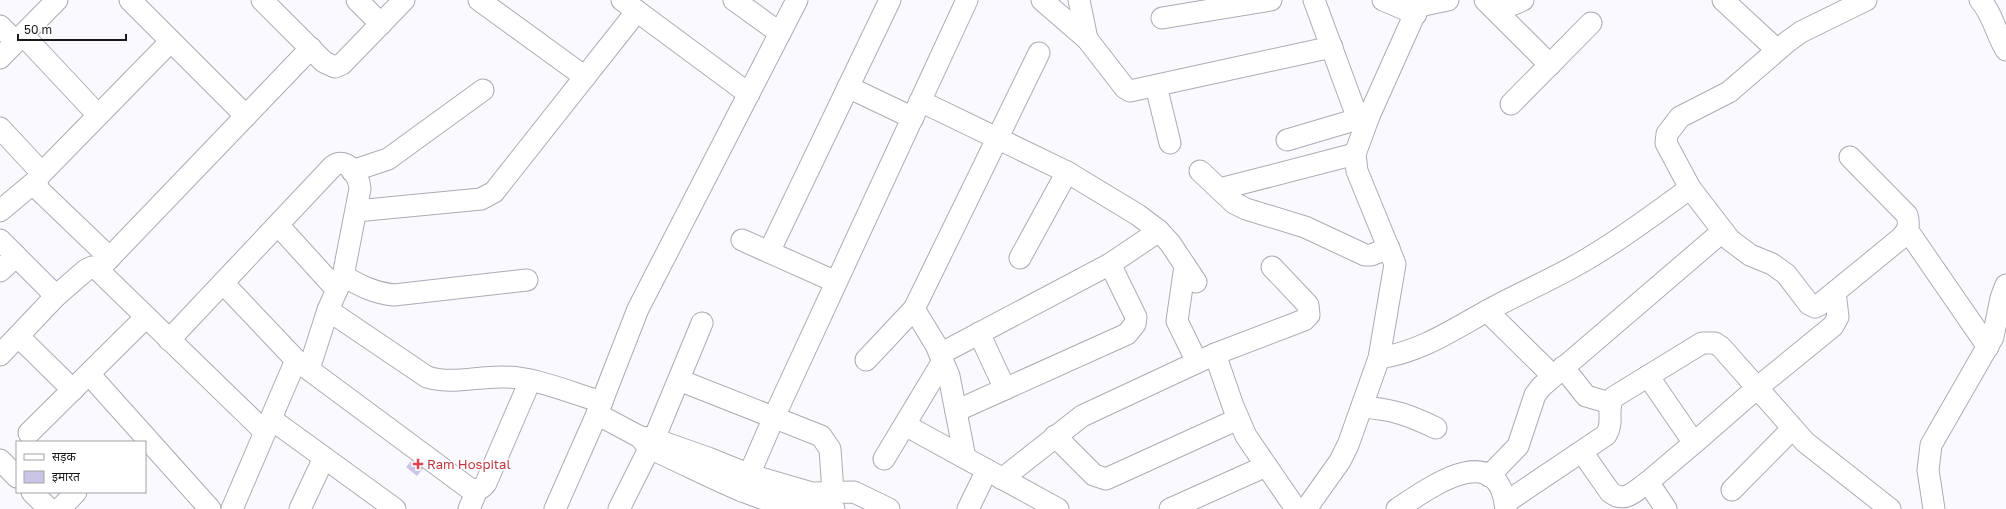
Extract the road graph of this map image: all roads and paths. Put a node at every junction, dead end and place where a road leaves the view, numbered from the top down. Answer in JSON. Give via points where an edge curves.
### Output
{"nodes":[{"id":1,"x":57,"y":0,"type":"edge"},
{"id":2,"x":130,"y":0,"type":"edge"},
{"id":3,"x":262,"y":0,"type":"edge"},
{"id":4,"x":357,"y":0,"type":"edge"},
{"id":5,"x":404,"y":0,"type":"edge"},
{"id":6,"x":479,"y":0,"type":"edge"},
{"id":7,"x":734,"y":0,"type":"edge"},
{"id":8,"x":797,"y":0,"type":"edge"},
{"id":9,"x":890,"y":0,"type":"edge"},
{"id":10,"x":967,"y":0,"type":"edge"},
{"id":11,"x":1043,"y":0,"type":"edge"},
{"id":12,"x":1079,"y":0,"type":"edge"},
{"id":13,"x":1271,"y":0,"type":"edge"},
{"id":14,"x":1314,"y":0,"type":"edge"},
{"id":15,"x":1383,"y":0,"type":"edge"},
{"id":16,"x":1448,"y":0,"type":"edge"},
{"id":17,"x":1523,"y":0,"type":"edge"},
{"id":18,"x":1723,"y":0,"type":"edge"},
{"id":19,"x":1866,"y":0,"type":"edge"},
{"id":20,"x":1982,"y":1,"type":"edge"},
{"id":21,"x":629,"y":5,"type":"edge"},
{"id":22,"x":1491,"y":6,"type":"edge"},
{"id":23,"x":1419,"y":7,"type":"edge"},
{"id":24,"x":1162,"y":18,"type":"dead end"},
{"id":25,"x":1591,"y":23,"type":"dead end"},
{"id":26,"x":381,"y":24,"type":"junction"},
{"id":27,"x":0,"y":26,"type":"edge"},
{"id":28,"x":780,"y":33,"type":"junction"},
{"id":29,"x":19,"y":39,"type":"junction"},
{"id":30,"x":1087,"y":39,"type":"junction"},
{"id":31,"x":172,"y":41,"type":"junction"},
{"id":32,"x":1332,"y":47,"type":"junction"},
{"id":33,"x":311,"y":48,"type":"junction"},
{"id":34,"x":1777,"y":50,"type":"junction"},
{"id":35,"x":2006,"y":50,"type":"edge"},
{"id":36,"x":1039,"y":53,"type":"dead end"},
{"id":37,"x":0,"y":58,"type":"edge"},
{"id":38,"x":1550,"y":65,"type":"junction"},
{"id":39,"x":585,"y":76,"type":"junction"},
{"id":40,"x":1156,"y":86,"type":"junction"},
{"id":41,"x":848,"y":87,"type":"junction"},
{"id":42,"x":483,"y":90,"type":"dead end"},
{"id":43,"x":749,"y":94,"type":"junction"},
{"id":44,"x":1512,"y":104,"type":"dead end"},
{"id":45,"x":917,"y":109,"type":"junction"},
{"id":46,"x":98,"y":115,"type":"junction"},
{"id":47,"x":246,"y":116,"type":"junction"},
{"id":48,"x":1364,"y":118,"type":"junction"},
{"id":49,"x":0,"y":128,"type":"edge"},
{"id":50,"x":998,"y":138,"type":"junction"},
{"id":51,"x":1287,"y":140,"type":"dead end"},
{"id":52,"x":1170,"y":143,"type":"dead end"},
{"id":53,"x":1355,"y":154,"type":"junction"},
{"id":54,"x":1850,"y":157,"type":"dead end"},
{"id":55,"x":352,"y":171,"type":"junction"},
{"id":56,"x":1200,"y":171,"type":"dead end"},
{"id":57,"x":1067,"y":172,"type":"junction"},
{"id":58,"x":39,"y":176,"type":"junction"},
{"id":59,"x":1690,"y":188,"type":"junction"},
{"id":60,"x":1220,"y":189,"type":"junction"},
{"id":61,"x":0,"y":211,"type":"edge"},
{"id":62,"x":356,"y":211,"type":"junction"},
{"id":63,"x":278,"y":225,"type":"junction"},
{"id":64,"x":1908,"y":231,"type":"junction"},
{"id":65,"x":1159,"y":232,"type":"junction"},
{"id":66,"x":1723,"y":232,"type":"junction"},
{"id":67,"x":0,"y":240,"type":"edge"},
{"id":68,"x":742,"y":240,"type":"dead end"},
{"id":69,"x":1389,"y":248,"type":"junction"},
{"id":70,"x":769,"y":252,"type":"junction"},
{"id":71,"x":16,"y":256,"type":"junction"},
{"id":72,"x":1020,"y":258,"type":"dead end"},
{"id":73,"x":104,"y":264,"type":"junction"},
{"id":74,"x":1110,"y":264,"type":"junction"},
{"id":75,"x":1272,"y":268,"type":"dead end"},
{"id":76,"x":0,"y":272,"type":"edge"},
{"id":77,"x":527,"y":280,"type":"dead end"},
{"id":78,"x":836,"y":282,"type":"junction"},
{"id":79,"x":223,"y":283,"type":"junction"},
{"id":80,"x":340,"y":283,"type":"junction"},
{"id":81,"x":2006,"y":285,"type":"edge"},
{"id":82,"x":1835,"y":292,"type":"junction"},
{"id":83,"x":56,"y":296,"type":"junction"},
{"id":84,"x":914,"y":309,"type":"junction"},
{"id":85,"x":328,"y":310,"type":"junction"},
{"id":86,"x":1487,"y":311,"type":"junction"},
{"id":87,"x":146,"y":317,"type":"junction"},
{"id":88,"x":702,"y":323,"type":"dead end"},
{"id":89,"x":979,"y":333,"type":"junction"},
{"id":90,"x":18,"y":336,"type":"junction"},
{"id":91,"x":169,"y":340,"type":"junction"},
{"id":92,"x":1988,"y":347,"type":"junction"},
{"id":93,"x":0,"y":355,"type":"edge"},
{"id":94,"x":942,"y":357,"type":"junction"},
{"id":95,"x":1206,"y":358,"type":"junction"},
{"id":96,"x":1379,"y":358,"type":"junction"},
{"id":97,"x":866,"y":360,"type":"dead end"},
{"id":98,"x":303,"y":364,"type":"junction"},
{"id":99,"x":1558,"y":371,"type":"junction"},
{"id":100,"x":89,"y":374,"type":"junction"},
{"id":101,"x":1648,"y":376,"type":"junction"},
{"id":102,"x":679,"y":380,"type":"junction"},
{"id":103,"x":530,"y":381,"type":"junction"},
{"id":104,"x":1757,"y":388,"type":"junction"},
{"id":105,"x":1005,"y":389,"type":"junction"},
{"id":106,"x":73,"y":390,"type":"junction"},
{"id":107,"x":1610,"y":403,"type":"junction"},
{"id":108,"x":1362,"y":406,"type":"junction"},
{"id":109,"x":599,"y":408,"type":"junction"},
{"id":110,"x":956,"y":411,"type":"junction"},
{"id":111,"x":774,"y":417,"type":"junction"},
{"id":112,"x":1238,"y":419,"type":"junction"},
{"id":113,"x":268,"y":425,"type":"junction"},
{"id":114,"x":905,"y":425,"type":"junction"},
{"id":115,"x":1436,"y":428,"type":"dead end"},
{"id":116,"x":1792,"y":429,"type":"junction"},
{"id":117,"x":29,"y":433,"type":"dead end"},
{"id":118,"x":131,"y":435,"type":"edge"},
{"id":119,"x":1056,"y":436,"type":"junction"},
{"id":120,"x":648,"y":441,"type":"junction"},
{"id":121,"x":1694,"y":443,"type":"junction"},
{"id":122,"x":146,"y":449,"type":"edge"},
{"id":123,"x":1582,"y":452,"type":"junction"},
{"id":124,"x":324,"y":458,"type":"junction"},
{"id":125,"x":964,"y":458,"type":"junction"},
{"id":126,"x":884,"y":459,"type":"dead end"},
{"id":127,"x":0,"y":460,"type":"edge"},
{"id":128,"x":1266,"y":466,"type":"junction"},
{"id":129,"x":995,"y":475,"type":"junction"},
{"id":130,"x":16,"y":476,"type":"edge"},
{"id":131,"x":1490,"y":476,"type":"junction"},
{"id":132,"x":1648,"y":482,"type":"junction"},
{"id":133,"x":746,"y":483,"type":"junction"},
{"id":134,"x":477,"y":490,"type":"junction"},
{"id":135,"x":1732,"y":490,"type":"dead end"},
{"id":136,"x":33,"y":493,"type":"edge"},
{"id":137,"x":75,"y":493,"type":"edge"},
{"id":138,"x":831,"y":503,"type":"edge"},
{"id":139,"x":1506,"y":506,"type":"edge"},
{"id":140,"x":626,"y":507,"type":"edge"},
{"id":141,"x":790,"y":508,"type":"edge"},
{"id":142,"x":49,"y":509,"type":"edge"},
{"id":143,"x":60,"y":509,"type":"edge"},
{"id":144,"x":210,"y":509,"type":"edge"},
{"id":145,"x":232,"y":509,"type":"edge"},
{"id":146,"x":300,"y":509,"type":"edge"},
{"id":147,"x":394,"y":509,"type":"edge"},
{"id":148,"x":469,"y":509,"type":"edge"},
{"id":149,"x":555,"y":509,"type":"edge"},
{"id":150,"x":890,"y":509,"type":"edge"},
{"id":151,"x":968,"y":509,"type":"edge"},
{"id":152,"x":1058,"y":509,"type":"edge"},
{"id":153,"x":1170,"y":509,"type":"edge"},
{"id":154,"x":1296,"y":509,"type":"edge"},
{"id":155,"x":1306,"y":509,"type":"edge"},
{"id":156,"x":1397,"y":509,"type":"edge"},
{"id":157,"x":1666,"y":509,"type":"edge"},
{"id":158,"x":1890,"y":509,"type":"edge"},
{"id":159,"x":1934,"y":509,"type":"edge"}],
"edges":[{"from":1,"to":29,"type":"street"},
{"from":2,"to":31,"type":"street"},
{"from":3,"to":33,"type":"street"},
{"from":4,"to":26,"type":"street"},
{"from":5,"to":26,"type":"street"},
{"from":6,"to":39,"type":"street"},
{"from":7,"to":28,"type":"street"},
{"from":8,"to":28,"type":"street"},
{"from":9,"to":41,"type":"street"},
{"from":10,"to":45,"type":"street"},
{"from":11,"to":30,"type":"street"},
{"from":12,"to":30,"type":"street"},
{"from":13,"to":24,"type":"street"},
{"from":14,"to":32,"type":"street"},
{"from":15,"to":23,"type":"street"},
{"from":16,"to":23,"type":"street"},
{"from":17,"to":22,"type":"street"},
{"from":18,"to":34,"type":"street"},
{"from":19,"to":34,"type":"street","via":[[1801,32]]},
{"from":20,"to":35,"type":"street"},
{"from":21,"to":39,"type":"street"},
{"from":21,"to":43,"type":"street"},
{"from":22,"to":38,"type":"street"},
{"from":23,"to":48,"type":"street"},
{"from":25,"to":38,"type":"street"},
{"from":26,"to":33,"type":"street","via":[[342,64],[335,67],[324,62]]},
{"from":27,"to":29,"type":"street"},
{"from":28,"to":43,"type":"street"},
{"from":29,"to":37,"type":"street"},
{"from":29,"to":46,"type":"street"},
{"from":30,"to":40,"type":"street","via":[[1125,88],[1130,91]]},
{"from":31,"to":46,"type":"street"},
{"from":31,"to":47,"type":"street"},
{"from":32,"to":40,"type":"street"},
{"from":32,"to":48,"type":"street"},
{"from":33,"to":47,"type":"street"},
{"from":34,"to":59,"type":"street","via":[[1733,89],[1680,117],[1671,126],[1666,143]]},
{"from":36,"to":50,"type":"street"},
{"from":38,"to":44,"type":"street"},
{"from":39,"to":62,"type":"street","via":[[494,192],[488,196]]},
{"from":40,"to":52,"type":"street"},
{"from":41,"to":45,"type":"street"},
{"from":41,"to":70,"type":"street"},
{"from":42,"to":55,"type":"street","via":[[388,159]]},
{"from":43,"to":109,"type":"street","via":[[638,309]]},
{"from":45,"to":50,"type":"street"},
{"from":45,"to":78,"type":"street"},
{"from":46,"to":58,"type":"street"},
{"from":47,"to":73,"type":"street"},
{"from":48,"to":51,"type":"street"},
{"from":48,"to":53,"type":"street"},
{"from":49,"to":58,"type":"street"},
{"from":50,"to":57,"type":"street"},
{"from":50,"to":84,"type":"street"},
{"from":53,"to":60,"type":"street"},
{"from":53,"to":69,"type":"street","via":[[1357,171]]},
{"from":54,"to":64,"type":"street","via":[[1907,215]]},
{"from":55,"to":62,"type":"street","via":[[359,182]]},
{"from":55,"to":63,"type":"street","via":[[337,163]]},
{"from":56,"to":60,"type":"street"},
{"from":57,"to":65,"type":"street","via":[[1138,215]]},
{"from":57,"to":72,"type":"street"},
{"from":58,"to":61,"type":"street"},
{"from":58,"to":73,"type":"street","via":[[39,190]]},
{"from":59,"to":66,"type":"street"},
{"from":59,"to":86,"type":"street","via":[[1587,260]]},
{"from":60,"to":69,"type":"street","via":[[1234,203],[1246,210],[1305,227],[1358,253],[1371,255]]},
{"from":62,"to":80,"type":"street"},
{"from":63,"to":79,"type":"street"},
{"from":63,"to":80,"type":"street"},
{"from":64,"to":82,"type":"street"},
{"from":64,"to":92,"type":"street"},
{"from":65,"to":74,"type":"street"},
{"from":65,"to":95,"type":"street","via":[[1170,243],[1190,274],[1177,321]]},
{"from":66,"to":82,"type":"street","via":[[1750,255],[1772,264],[1786,274],[1809,304],[1815,307]]},
{"from":66,"to":99,"type":"street"},
{"from":67,"to":71,"type":"street"},
{"from":68,"to":70,"type":"street"},
{"from":69,"to":96,"type":"street","via":[[1395,264],[1395,273]]},
{"from":70,"to":78,"type":"street"},
{"from":71,"to":76,"type":"street"},
{"from":71,"to":83,"type":"street"},
{"from":73,"to":83,"type":"street","via":[[86,270]]},
{"from":73,"to":87,"type":"street"},
{"from":74,"to":89,"type":"street"},
{"from":74,"to":105,"type":"street","via":[[1136,317],[1132,329],[1127,334]]},
{"from":75,"to":95,"type":"street","via":[[1308,305],[1309,315],[1304,320]]},
{"from":77,"to":80,"type":"street","via":[[394,295]]},
{"from":78,"to":111,"type":"street"},
{"from":79,"to":91,"type":"street"},
{"from":79,"to":98,"type":"street"},
{"from":80,"to":85,"type":"street"},
{"from":81,"to":92,"type":"street"},
{"from":82,"to":104,"type":"street","via":[[1838,317],[1836,322]]},
{"from":83,"to":90,"type":"street"},
{"from":84,"to":94,"type":"street"},
{"from":84,"to":97,"type":"street"},
{"from":85,"to":98,"type":"street"},
{"from":85,"to":103,"type":"street","via":[[428,377],[456,382],[503,376]]},
{"from":86,"to":96,"type":"street","via":[[1420,348],[1396,356]]},
{"from":86,"to":99,"type":"street"},
{"from":87,"to":91,"type":"street"},
{"from":87,"to":100,"type":"street"},
{"from":88,"to":102,"type":"street"},
{"from":89,"to":94,"type":"street"},
{"from":89,"to":105,"type":"street"},
{"from":90,"to":93,"type":"street"},
{"from":90,"to":106,"type":"street"},
{"from":91,"to":113,"type":"street"},
{"from":92,"to":159,"type":"street","via":[[1931,446],[1928,470]]},
{"from":94,"to":110,"type":"street","via":[[949,376]]},
{"from":94,"to":114,"type":"street"},
{"from":95,"to":112,"type":"street"},
{"from":95,"to":119,"type":"street","via":[[1095,408]]},
{"from":96,"to":108,"type":"street"},
{"from":98,"to":113,"type":"street"},
{"from":98,"to":134,"type":"street","via":[[470,489]]},
{"from":99,"to":107,"type":"street","via":[[1586,396]]},
{"from":99,"to":131,"type":"street","via":[[1535,395],[1518,446]]},
{"from":100,"to":106,"type":"street"},
{"from":100,"to":118,"type":"street"},
{"from":101,"to":104,"type":"street","via":[[1702,343],[1709,342],[1720,348]]},
{"from":101,"to":107,"type":"street","via":[[1614,397]]},
{"from":101,"to":121,"type":"street"},
{"from":102,"to":111,"type":"street"},
{"from":102,"to":120,"type":"street"},
{"from":103,"to":109,"type":"street"},
{"from":103,"to":134,"type":"street","via":[[486,483]]},
{"from":104,"to":116,"type":"street"},
{"from":104,"to":121,"type":"street"},
{"from":105,"to":110,"type":"street"},
{"from":106,"to":117,"type":"street"},
{"from":107,"to":123,"type":"street","via":[[1610,428],[1606,435]]},
{"from":108,"to":115,"type":"street","via":[[1404,413]]},
{"from":108,"to":155,"type":"street","via":[[1340,462]]},
{"from":109,"to":120,"type":"street","via":[[619,425]]},
{"from":109,"to":149,"type":"street"},
{"from":110,"to":125,"type":"street"},
{"from":111,"to":133,"type":"street"},
{"from":111,"to":138,"type":"street","via":[[821,436],[826,441],[830,449]]},
{"from":112,"to":119,"type":"street","via":[[1106,479],[1094,475]]},
{"from":112,"to":128,"type":"street"},
{"from":113,"to":124,"type":"street"},
{"from":113,"to":145,"type":"street"},
{"from":114,"to":125,"type":"street"},
{"from":114,"to":126,"type":"street"},
{"from":116,"to":135,"type":"street"},
{"from":116,"to":158,"type":"street","via":[[1815,451]]},
{"from":119,"to":129,"type":"street"},
{"from":120,"to":133,"type":"street"},
{"from":120,"to":140,"type":"street"},
{"from":121,"to":132,"type":"street"},
{"from":122,"to":144,"type":"street"},
{"from":123,"to":132,"type":"street","via":[[1610,492],[1620,498],[1628,497]]},
{"from":123,"to":139,"type":"street"},
{"from":124,"to":146,"type":"street"},
{"from":124,"to":147,"type":"street"},
{"from":125,"to":129,"type":"street"},
{"from":127,"to":130,"type":"street"},
{"from":128,"to":153,"type":"street"},
{"from":128,"to":154,"type":"street"},
{"from":129,"to":151,"type":"street"},
{"from":129,"to":152,"type":"street"},
{"from":131,"to":139,"type":"street","via":[[1498,484]]},
{"from":131,"to":156,"type":"street","via":[[1470,472],[1453,475]]},
{"from":132,"to":157,"type":"street"},
{"from":133,"to":138,"type":"street","via":[[812,493]]},
{"from":133,"to":141,"type":"street","via":[[766,500]]},
{"from":134,"to":148,"type":"street"},
{"from":136,"to":142,"type":"street"},
{"from":137,"to":143,"type":"street"},
{"from":138,"to":141,"type":"street","via":[[808,509]]},
{"from":138,"to":150,"type":"street","via":[[854,492]]}]}
